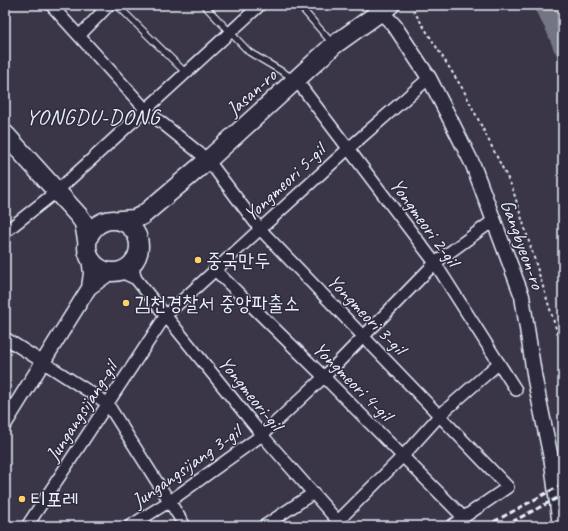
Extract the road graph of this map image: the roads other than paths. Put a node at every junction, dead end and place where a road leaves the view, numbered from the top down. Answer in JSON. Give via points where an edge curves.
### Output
{"nodes":[{"id":1,"x":51,"y":5,"type":"edge"},
{"id":2,"x":109,"y":5,"type":"edge"},
{"id":3,"x":117,"y":5,"type":"edge"},
{"id":4,"x":204,"y":5,"type":"edge"},
{"id":5,"x":260,"y":5,"type":"edge"},
{"id":6,"x":299,"y":5,"type":"edge"},
{"id":7,"x":382,"y":7,"type":"edge"},
{"id":8,"x":230,"y":32,"type":"junction"},
{"id":9,"x":80,"y":35,"type":"junction"},
{"id":10,"x":334,"y":45,"type":"junction"},
{"id":11,"x":185,"y":72,"type":"junction"},
{"id":12,"x":429,"y":78,"type":"junction"},
{"id":13,"x":297,"y":81,"type":"junction"},
{"id":14,"x":146,"y":110,"type":"junction"},
{"id":15,"x":5,"y":134,"type":"edge"},
{"id":16,"x":349,"y":148,"type":"junction"},
{"id":17,"x":208,"y":160,"type":"junction"},
{"id":18,"x":57,"y":191,"type":"junction"},
{"id":19,"x":74,"y":209,"type":"junction"},
{"id":20,"x":143,"y":214,"type":"junction"},
{"id":21,"x":494,"y":220,"type":"junction"},
{"id":22,"x":112,"y":221,"type":"junction"},
{"id":23,"x":260,"y":229,"type":"junction"},
{"id":24,"x":5,"y":232,"type":"edge"},
{"id":25,"x":138,"y":237,"type":"junction"},
{"id":26,"x":88,"y":249,"type":"junction"},
{"id":27,"x":435,"y":263,"type":"junction"},
{"id":28,"x":121,"y":268,"type":"junction"},
{"id":29,"x":215,"y":270,"type":"junction"},
{"id":30,"x":89,"y":288,"type":"junction"},
{"id":31,"x":166,"y":315,"type":"junction"},
{"id":32,"x":364,"y":336,"type":"junction"},
{"id":33,"x":5,"y":338,"type":"edge"},
{"id":34,"x":42,"y":362,"type":"junction"},
{"id":35,"x":499,"y":363,"type":"junction"},
{"id":36,"x":324,"y":376,"type":"junction"},
{"id":37,"x":516,"y":390,"type":"dead end"},
{"id":38,"x":108,"y":403,"type":"junction"},
{"id":39,"x":440,"y":415,"type":"junction"},
{"id":40,"x":5,"y":423,"type":"edge"},
{"id":41,"x":262,"y":435,"type":"junction"},
{"id":42,"x":403,"y":456,"type":"junction"},
{"id":43,"x":312,"y":494,"type":"junction"},
{"id":44,"x":170,"y":501,"type":"junction"},
{"id":45,"x":464,"y":518,"type":"junction"},
{"id":46,"x":340,"y":524,"type":"edge"},
{"id":47,"x":27,"y":526,"type":"edge"},
{"id":48,"x":130,"y":526,"type":"edge"},
{"id":49,"x":185,"y":526,"type":"edge"},
{"id":50,"x":264,"y":526,"type":"edge"},
{"id":51,"x":451,"y":526,"type":"edge"},
{"id":52,"x":560,"y":526,"type":"edge"}],
"edges":[{"from":1,"to":9,"type":"street","name":"Yongmeori 3-gil"},
{"from":2,"to":9,"type":"street"},
{"from":3,"to":11,"type":"lane"},
{"from":4,"to":8,"type":"lane"},
{"from":5,"to":8,"type":"street"},
{"from":6,"to":10,"type":"lane"},
{"from":7,"to":10,"type":"main road","name":"Jasan-ro"},
{"from":7,"to":12,"type":"street","name":"Gangbyeon-ro"},
{"from":8,"to":11,"type":"street"},
{"from":8,"to":13,"type":"lane","via":[[249,52]]},
{"from":9,"to":14,"type":"street","name":"Yongmeori 3-gil"},
{"from":10,"to":13,"type":"main road","name":"Jasan-ro"},
{"from":11,"to":14,"type":"street"},
{"from":12,"to":16,"type":"street","name":"Yongmeori 5-gil"},
{"from":12,"to":21,"type":"street","name":"Gangbyeon-ro","via":[[473,165]]},
{"from":13,"to":16,"type":"street","name":"Yongmeori 2-gil"},
{"from":13,"to":17,"type":"main road","name":"Jasan-ro"},
{"from":14,"to":17,"type":"street","name":"Yongmeori 3-gil"},
{"from":14,"to":18,"type":"street"},
{"from":15,"to":18,"type":"main road"},
{"from":16,"to":23,"type":"street","name":"Yongmeori 5-gil"},
{"from":16,"to":27,"type":"street","name":"Yongmeori 2-gil"},
{"from":17,"to":20,"type":"main road","name":"Jasan-ro"},
{"from":17,"to":23,"type":"street","name":"Yongmeori 3-gil"},
{"from":18,"to":19,"type":"main road"},
{"from":18,"to":24,"type":"street"},
{"from":19,"to":22,"type":"main road","via":[[85,217]]},
{"from":19,"to":26,"type":"main road","via":[[84,223]]},
{"from":20,"to":22,"type":"main road","via":[[135,219]]},
{"from":20,"to":25,"type":"main road"},
{"from":21,"to":27,"type":"street","name":"Jungangsijang 3-gil"},
{"from":21,"to":52,"type":"street","name":"Gangbyeon-ro","via":[[522,296],[535,380],[552,462]]},
{"from":22,"to":25,"type":"main road","via":[[134,229]]},
{"from":22,"to":26,"type":"main road","via":[[96,225],[90,232]]},
{"from":23,"to":29,"type":"street","name":"Yongmeori 5-gil"},
{"from":23,"to":32,"type":"street","name":"Yongmeori 3-gil"},
{"from":25,"to":28,"type":"main road","via":[[138,253]]},
{"from":26,"to":28,"type":"main road","via":[[95,265],[102,270]]},
{"from":26,"to":30,"type":"street","via":[[92,273]]},
{"from":27,"to":32,"type":"street","name":"Jungangsijang 3-gil"},
{"from":27,"to":35,"type":"street","name":"Yongmeori 2-gil"},
{"from":28,"to":30,"type":"street"},
{"from":28,"to":31,"type":"street","name":"Yongmeori-gil","via":[[136,279]]},
{"from":29,"to":31,"type":"street","name":"Yongmeori 5-gil"},
{"from":29,"to":36,"type":"street","name":"Yongmeori 4-gil"},
{"from":30,"to":34,"type":"street"},
{"from":31,"to":38,"type":"street","name":"Jungangsijang-gil"},
{"from":31,"to":41,"type":"street","name":"Yongmeori-gil"},
{"from":32,"to":36,"type":"street","name":"Jungangsijang 3-gil"},
{"from":32,"to":39,"type":"street","name":"Yongmeori 3-gil"},
{"from":33,"to":34,"type":"street"},
{"from":34,"to":38,"type":"street"},
{"from":34,"to":40,"type":"street"},
{"from":35,"to":37,"type":"street","name":"Yongmeori 2-gil"},
{"from":35,"to":39,"type":"street"},
{"from":36,"to":41,"type":"street","name":"Jungangsijang 3-gil"},
{"from":36,"to":42,"type":"street","name":"Yongmeori 4-gil"},
{"from":38,"to":44,"type":"street"},
{"from":38,"to":47,"type":"street","name":"Jungangsijang-gil"},
{"from":39,"to":42,"type":"street"},
{"from":39,"to":45,"type":"street","name":"Yongmeori 3-gil","via":[[508,487]]},
{"from":41,"to":43,"type":"street","name":"Yongmeori-gil"},
{"from":41,"to":44,"type":"street","name":"Jungangsijang 3-gil"},
{"from":42,"to":45,"type":"street","name":"Yongmeori 4-gil"},
{"from":42,"to":46,"type":"street"},
{"from":43,"to":46,"type":"street","name":"Yongmeori-gil"},
{"from":43,"to":50,"type":"street"},
{"from":44,"to":48,"type":"street","name":"Jungangsijang 3-gil"},
{"from":44,"to":49,"type":"street"},
{"from":45,"to":51,"type":"street"}]}
